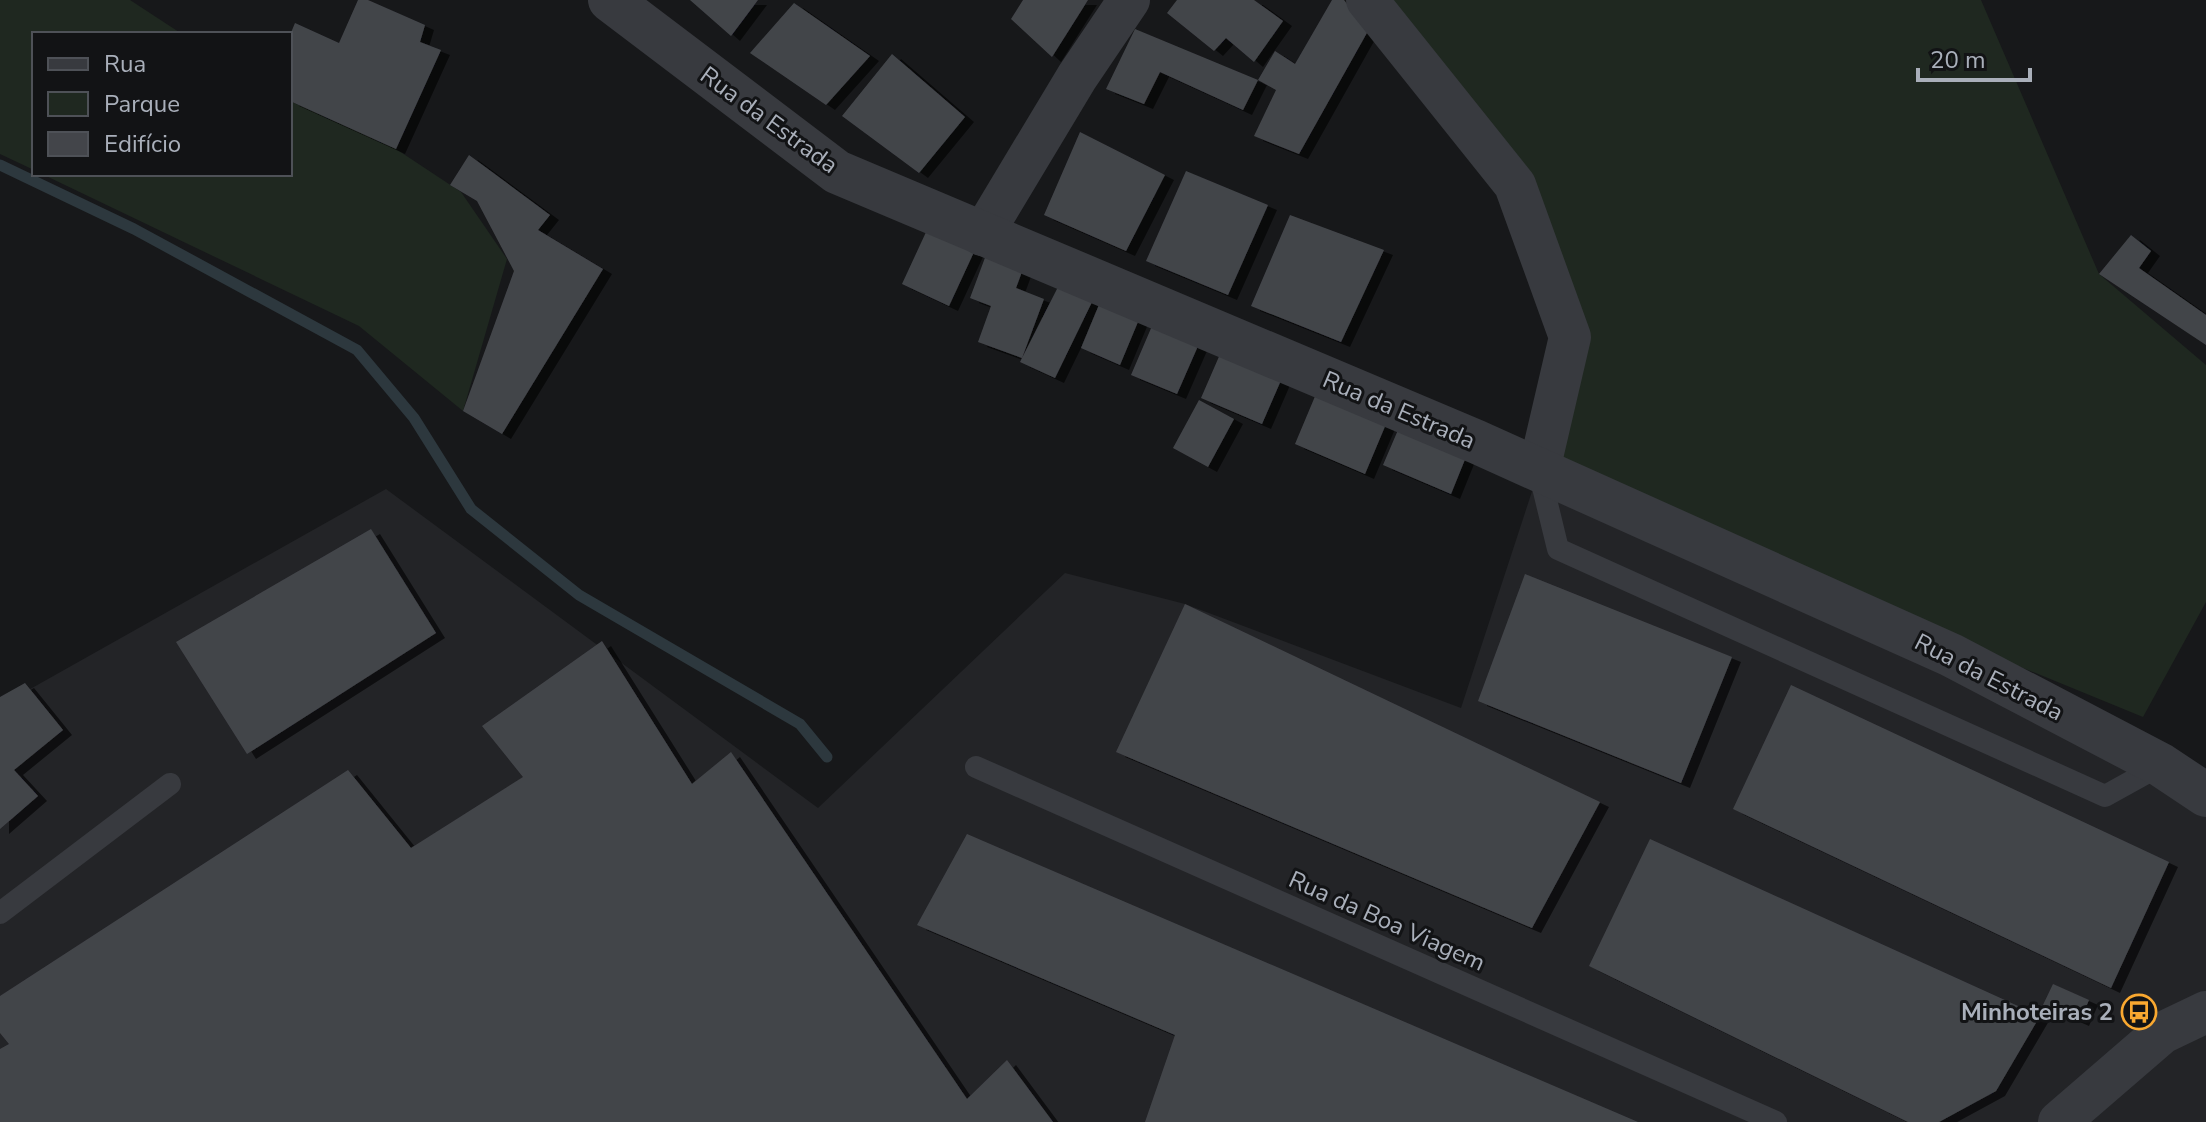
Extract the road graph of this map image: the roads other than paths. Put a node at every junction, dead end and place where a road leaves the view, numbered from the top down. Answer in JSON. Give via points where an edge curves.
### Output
{"nodes":[{"id":1,"x":610,"y":0,"type":"edge"},
{"id":2,"x":1129,"y":0,"type":"edge"},
{"id":3,"x":1367,"y":0,"type":"edge"},
{"id":4,"x":982,"y":235,"type":"junction"},
{"id":5,"x":1539,"y":470,"type":"junction"},
{"id":6,"x":2161,"y":765,"type":"junction"},
{"id":7,"x":976,"y":767,"type":"dead end"},
{"id":8,"x":170,"y":784,"type":"dead end"},
{"id":9,"x":2206,"y":795,"type":"edge"},
{"id":10,"x":0,"y":913,"type":"edge"},
{"id":11,"x":2206,"y":1012,"type":"edge"},
{"id":12,"x":1776,"y":1122,"type":"edge"},
{"id":13,"x":2059,"y":1122,"type":"edge"}],
"edges":[{"from":1,"to":4,"type":"street","name":"Rua da Estrada","via":[[837,172]]},
{"from":2,"to":4,"type":"street"},
{"from":3,"to":5,"type":"street","via":[[1515,185],[1570,337]]},
{"from":4,"to":5,"type":"street","name":"Rua da Estrada"},
{"from":5,"to":6,"type":"street","name":"Rua da Estrada","via":[[1951,655]]},
{"from":5,"to":6,"type":"lane","via":[[1558,549],[2105,796]]},
{"from":6,"to":9,"type":"street","name":"Rua da Estrada"},
{"from":7,"to":12,"type":"lane","name":"Rua da Boa Viagem"},
{"from":8,"to":10,"type":"lane"},
{"from":11,"to":13,"type":"street","via":[[2162,1033]]}]}
